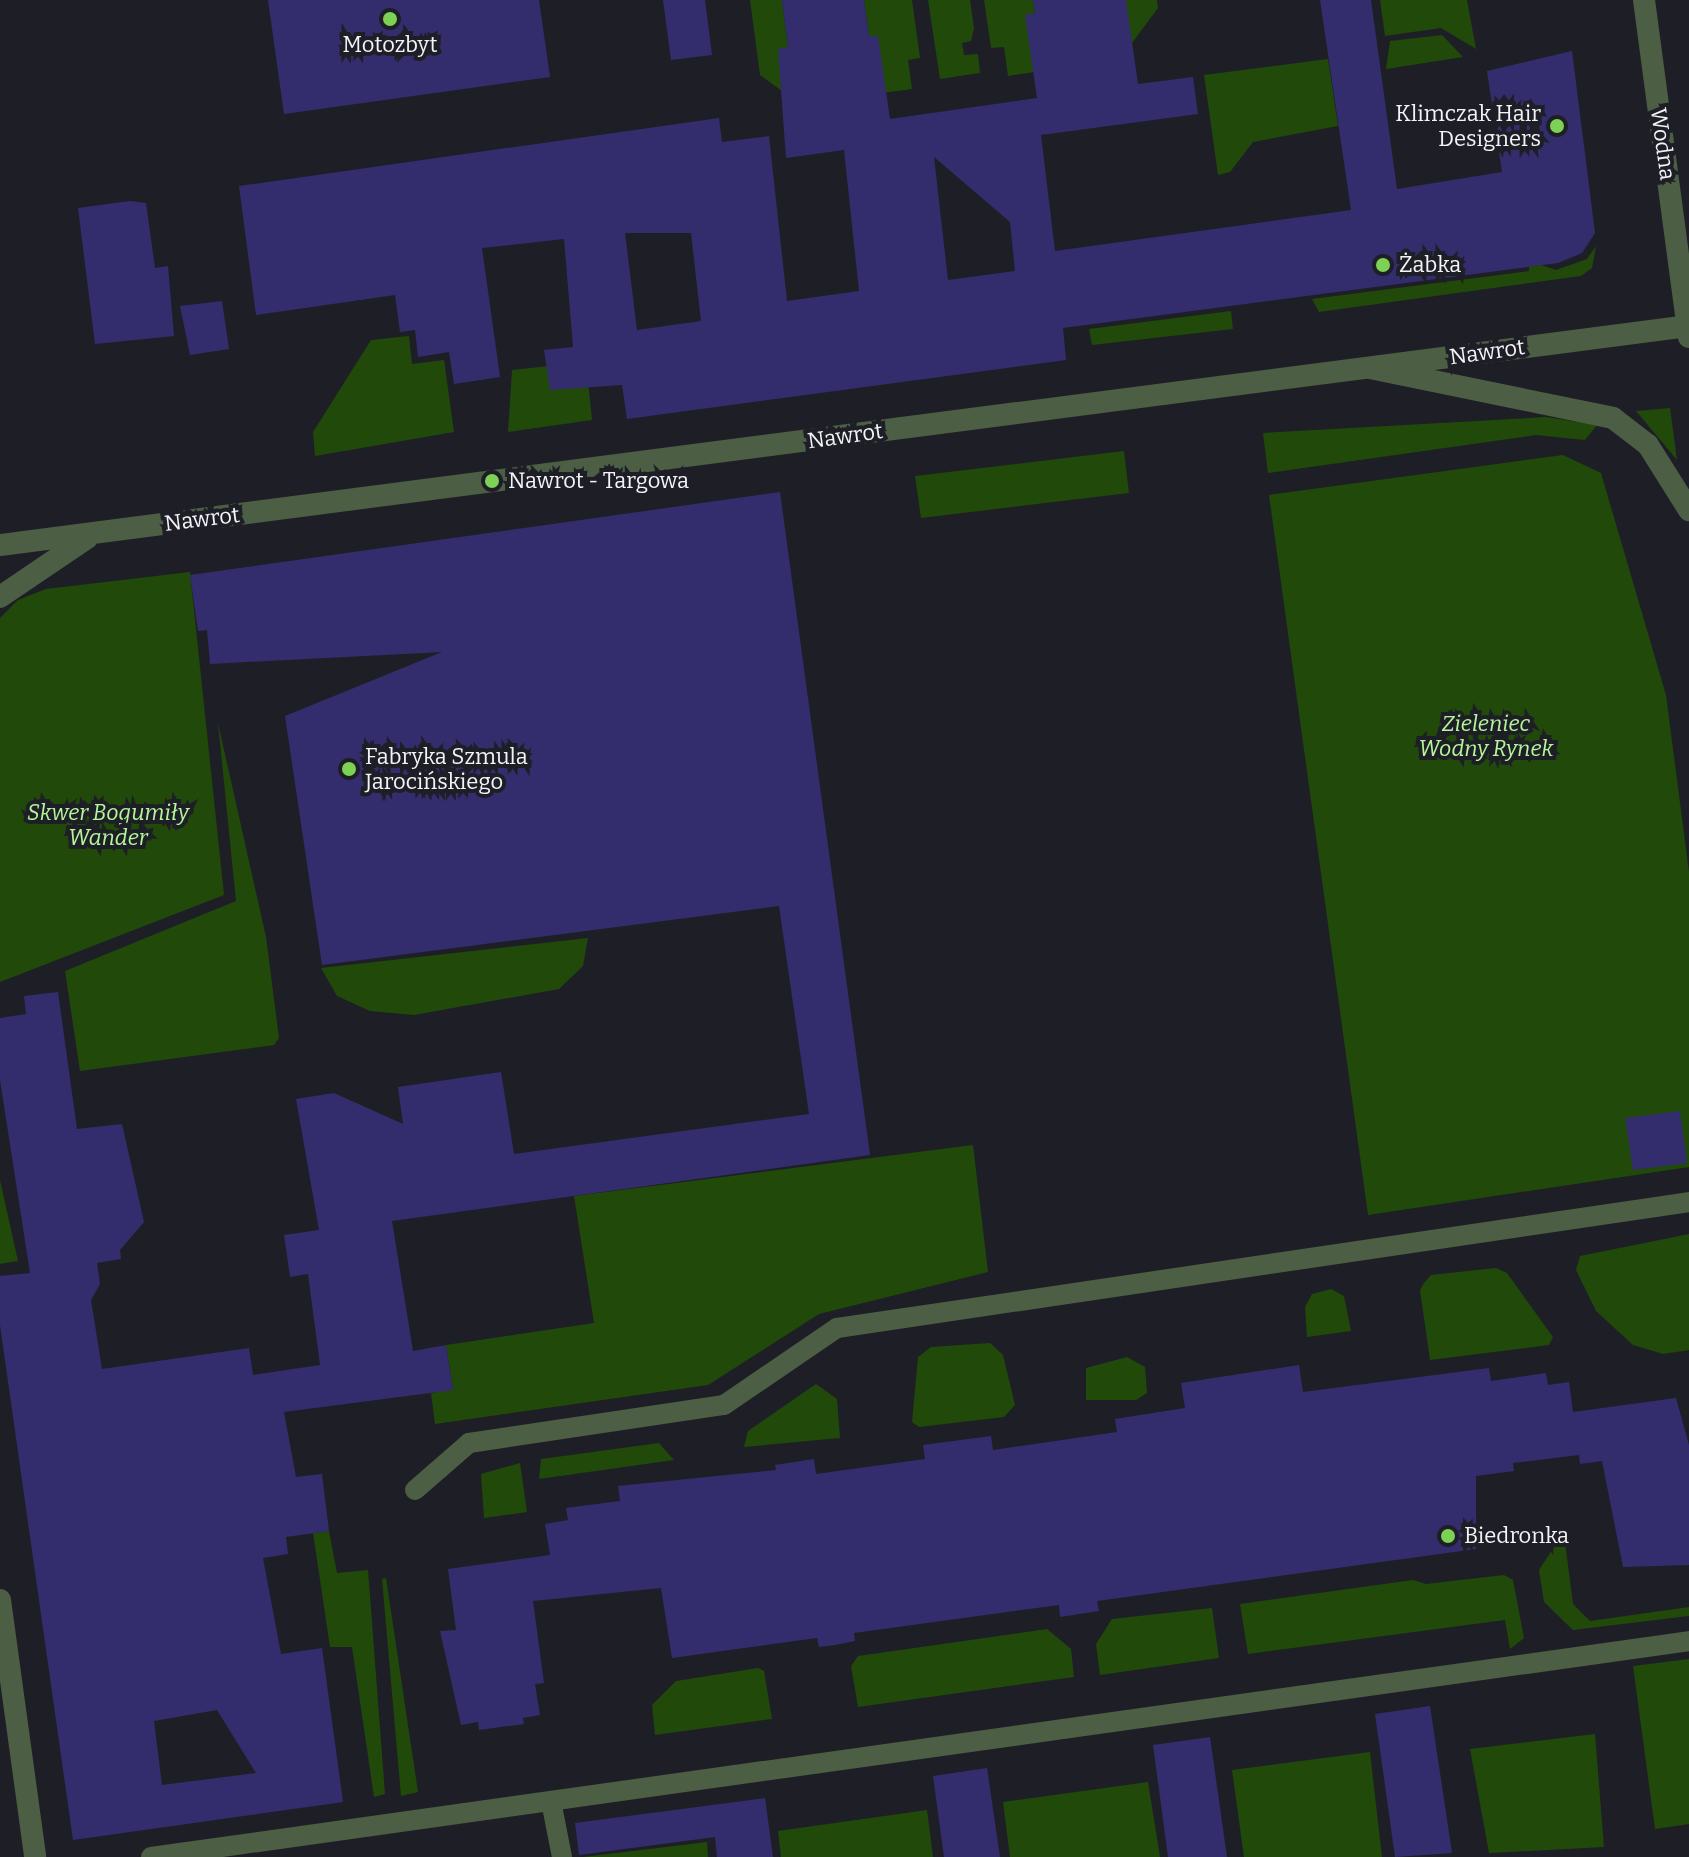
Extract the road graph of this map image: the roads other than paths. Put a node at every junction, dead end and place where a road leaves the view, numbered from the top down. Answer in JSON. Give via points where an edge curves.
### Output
{"nodes":[{"id":1,"x":1644,"y":0,"type":"edge"},
{"id":2,"x":1689,"y":330,"type":"edge"},
{"id":3,"x":1368,"y":368,"type":"junction"},
{"id":4,"x":1689,"y":510,"type":"edge"},
{"id":5,"x":95,"y":534,"type":"junction"},
{"id":6,"x":0,"y":545,"type":"edge"},
{"id":7,"x":0,"y":597,"type":"edge"},
{"id":8,"x":1689,"y":1202,"type":"edge"},
{"id":9,"x":415,"y":1490,"type":"dead end"},
{"id":10,"x":0,"y":1600,"type":"edge"},
{"id":11,"x":1689,"y":1641,"type":"edge"},
{"id":12,"x":551,"y":1801,"type":"junction"},
{"id":13,"x":35,"y":1857,"type":"edge"},
{"id":14,"x":151,"y":1857,"type":"edge"},
{"id":15,"x":562,"y":1857,"type":"edge"}],
"edges":[{"from":1,"to":2,"type":"street","name":"Wodna"},
{"from":2,"to":3,"type":"street","name":"Nawrot"},
{"from":3,"to":4,"type":"street","via":[[1613,418],[1648,445]]},
{"from":3,"to":5,"type":"street","name":"Nawrot"},
{"from":5,"to":6,"type":"street","name":"Nawrot"},
{"from":5,"to":7,"type":"street"},
{"from":8,"to":9,"type":"lane","via":[[837,1328],[724,1405],[469,1443]]},
{"from":10,"to":13,"type":"street"},
{"from":11,"to":12,"type":"lane"},
{"from":12,"to":14,"type":"lane"},
{"from":12,"to":15,"type":"lane"}]}
